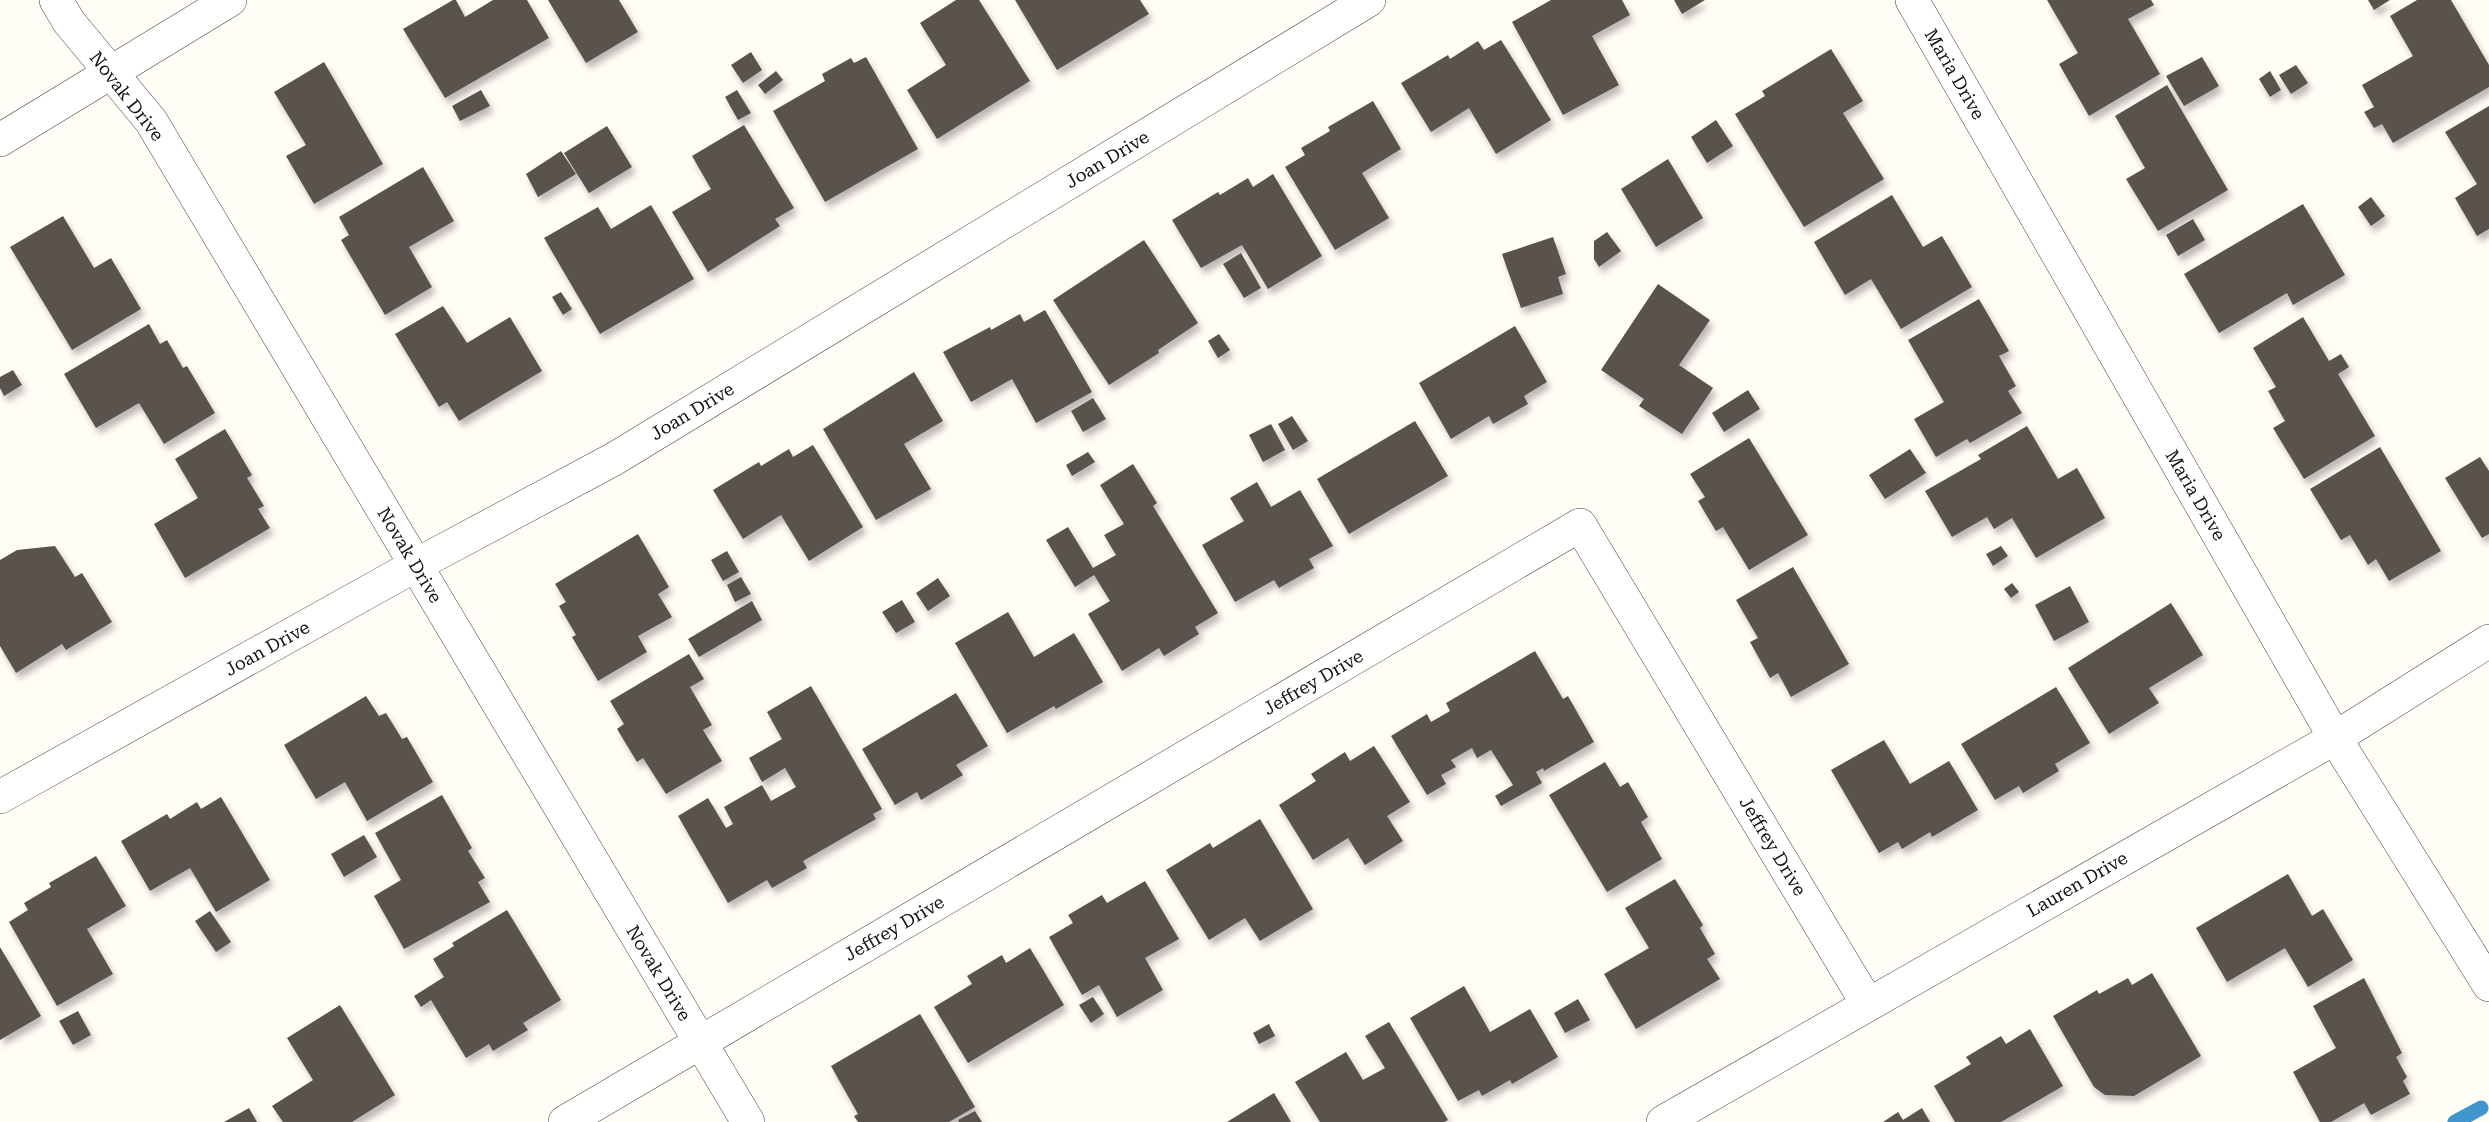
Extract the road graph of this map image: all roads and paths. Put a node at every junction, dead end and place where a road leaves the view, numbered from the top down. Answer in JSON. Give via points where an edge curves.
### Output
{"nodes":[{"id":1,"x":56,"y":0,"type":"edge"},
{"id":2,"x":230,"y":0,"type":"edge"},
{"id":3,"x":1369,"y":0,"type":"edge"},
{"id":4,"x":1912,"y":0,"type":"edge"},
{"id":5,"x":109,"y":71,"type":"junction"},
{"id":6,"x":0,"y":140,"type":"edge"},
{"id":7,"x":416,"y":565,"type":"junction"},
{"id":8,"x":2489,"y":641,"type":"edge"},
{"id":9,"x":2335,"y":738,"type":"junction"},
{"id":10,"x":0,"y":797,"type":"edge"},
{"id":11,"x":2489,"y":985,"type":"edge"},
{"id":12,"x":1867,"y":1003,"type":"junction"},
{"id":13,"x":700,"y":1042,"type":"junction"},
{"id":14,"x":565,"y":1122,"type":"edge"},
{"id":15,"x":748,"y":1122,"type":"edge"},
{"id":16,"x":1663,"y":1122,"type":"edge"}],
"edges":[{"from":1,"to":5,"type":"street","name":"Novak Drive"},
{"from":2,"to":5,"type":"street"},
{"from":3,"to":7,"type":"street","name":"Joan Drive","via":[[614,459]]},
{"from":4,"to":9,"type":"street","name":"Maria Drive"},
{"from":5,"to":6,"type":"street"},
{"from":5,"to":7,"type":"street","name":"Novak Drive","via":[[151,122]]},
{"from":7,"to":10,"type":"street","name":"Joan Drive"},
{"from":7,"to":13,"type":"street","name":"Novak Drive"},
{"from":8,"to":9,"type":"street","name":"Lauren Drive"},
{"from":9,"to":11,"type":"street","name":"Maria Drive"},
{"from":9,"to":12,"type":"street","name":"Lauren Drive"},
{"from":12,"to":13,"type":"street","name":"Jeffrey Drive","via":[[1580,525]]},
{"from":12,"to":16,"type":"street","name":"Lauren Drive"},
{"from":13,"to":14,"type":"street","name":"Jeffrey Drive"},
{"from":13,"to":15,"type":"street","name":"Novak Drive"}]}
